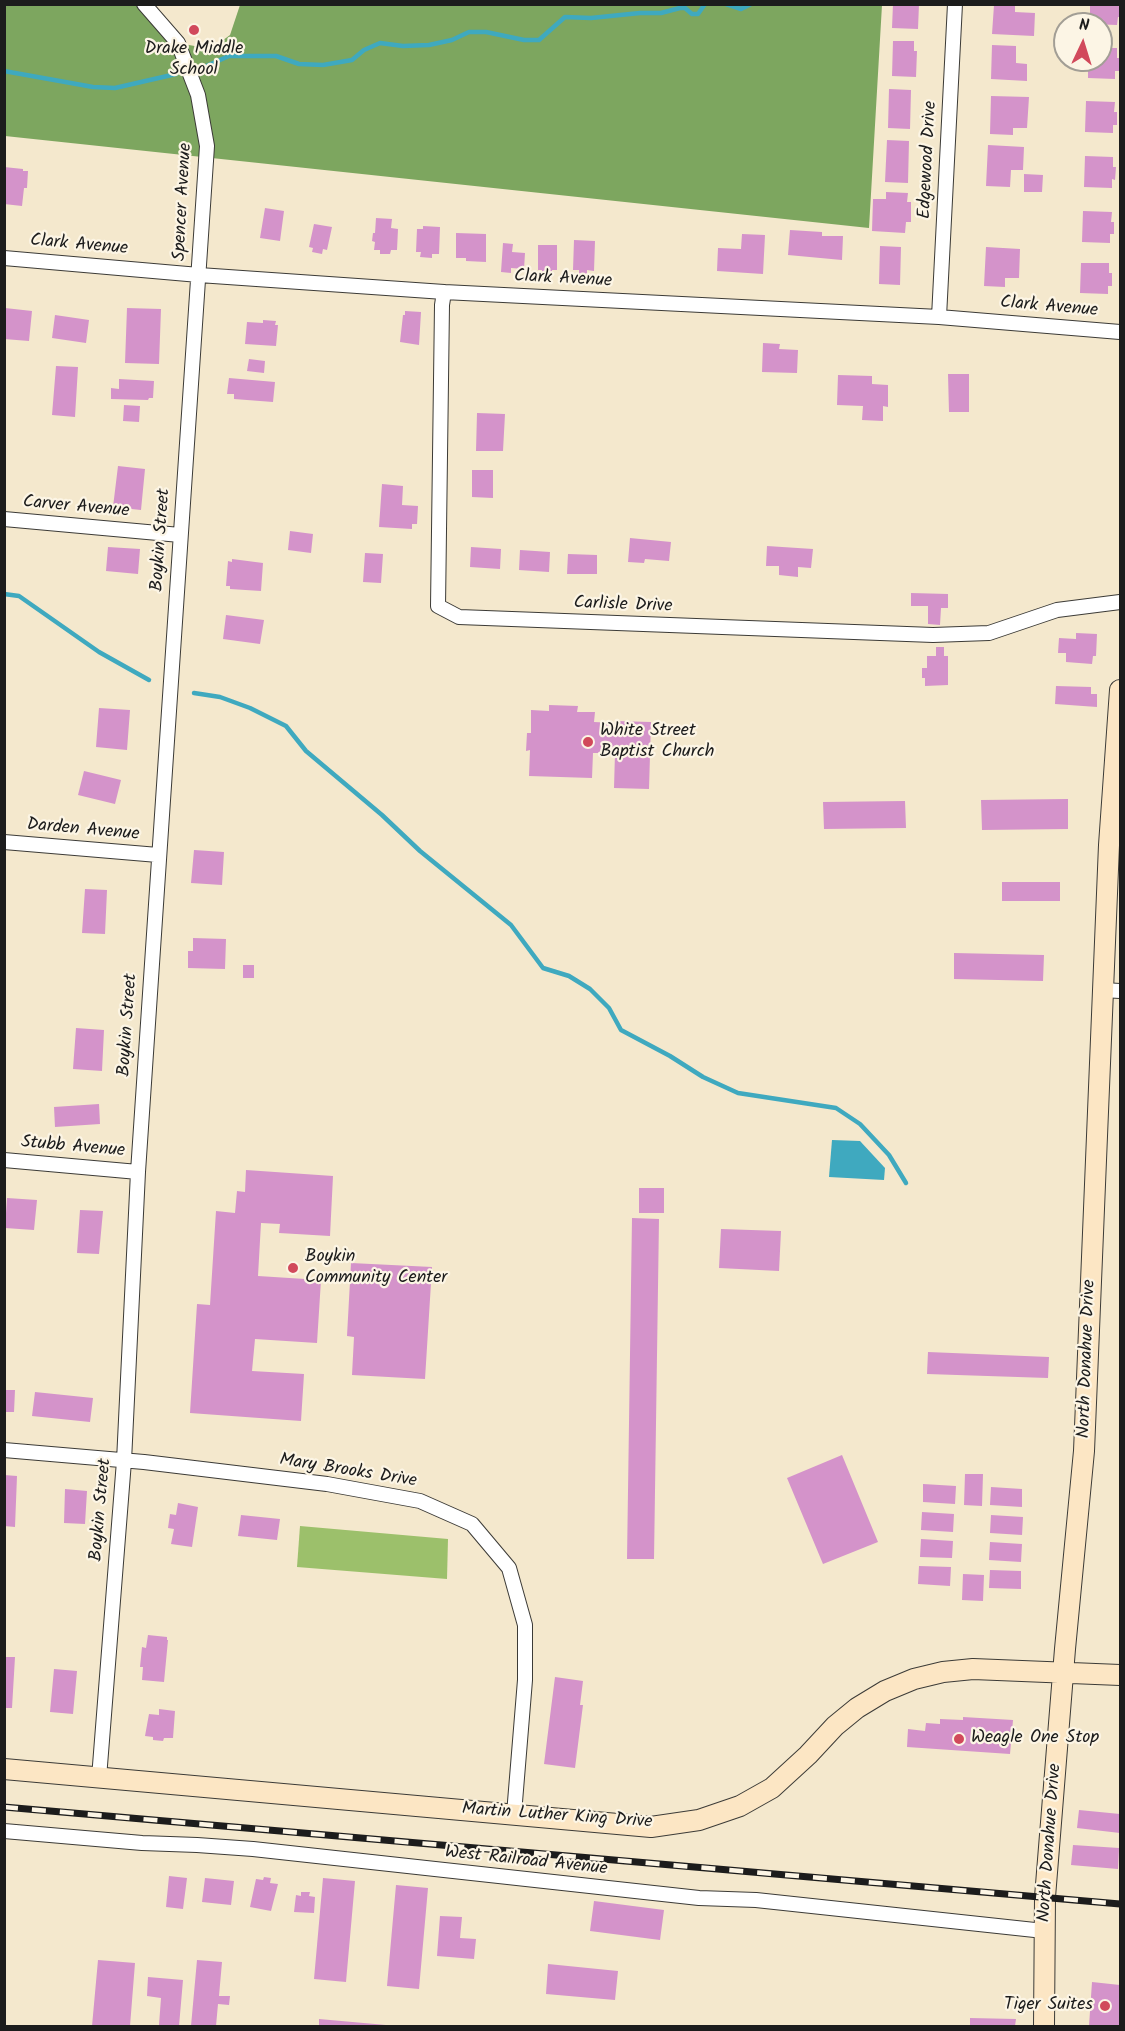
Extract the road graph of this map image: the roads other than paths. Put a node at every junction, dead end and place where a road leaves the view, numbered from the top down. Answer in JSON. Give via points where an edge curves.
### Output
{"nodes":[{"id":1,"x":144,"y":4,"type":"edge"},
{"id":2,"x":955,"y":4,"type":"edge"},
{"id":3,"x":4,"y":258,"type":"edge"},
{"id":4,"x":199,"y":275,"type":"junction"},
{"id":5,"x":444,"y":292,"type":"junction"},
{"id":6,"x":939,"y":317,"type":"junction"},
{"id":7,"x":1120,"y":332,"type":"edge"},
{"id":8,"x":4,"y":519,"type":"edge"},
{"id":9,"x":180,"y":535,"type":"junction"},
{"id":10,"x":1120,"y":602,"type":"edge"},
{"id":11,"x":1120,"y":690,"type":"edge"},
{"id":12,"x":1115,"y":834,"type":"edge"},
{"id":13,"x":4,"y":842,"type":"edge"},
{"id":14,"x":158,"y":855,"type":"junction"},
{"id":15,"x":1112,"y":991,"type":"edge"},
{"id":16,"x":4,"y":1160,"type":"edge"},
{"id":17,"x":138,"y":1172,"type":"junction"},
{"id":18,"x":4,"y":1450,"type":"edge"},
{"id":19,"x":124,"y":1461,"type":"junction"},
{"id":20,"x":1063,"y":1672,"type":"junction"},
{"id":21,"x":1120,"y":1675,"type":"edge"},
{"id":22,"x":4,"y":1770,"type":"edge"},
{"id":23,"x":99,"y":1778,"type":"junction"},
{"id":24,"x":514,"y":1814,"type":"junction"},
{"id":25,"x":4,"y":1831,"type":"edge"},
{"id":26,"x":1044,"y":1931,"type":"junction"},
{"id":27,"x":1044,"y":2026,"type":"edge"}],
"edges":[{"from":1,"to":4,"type":"street","name":"Spencer Avenue","via":[[178,44],[198,94],[207,147]]},
{"from":2,"to":6,"type":"street","name":"Edgewood Drive"},
{"from":3,"to":4,"type":"street","name":"Clark Avenue"},
{"from":4,"to":5,"type":"street","name":"Clark Avenue"},
{"from":4,"to":9,"type":"street","name":"Boykin Street"},
{"from":5,"to":6,"type":"street","name":"Clark Avenue"},
{"from":5,"to":10,"type":"street","name":"Carlisle Drive","via":[[438,606],[459,617],[933,635],[988,633],[1057,610]]},
{"from":6,"to":7,"type":"street","name":"Clark Avenue"},
{"from":8,"to":9,"type":"street","name":"Carver Avenue"},
{"from":9,"to":14,"type":"street","name":"Boykin Street"},
{"from":11,"to":12,"type":"main road","name":"North Donahue Drive"},
{"from":12,"to":15,"type":"main road","name":"North Donahue Drive"},
{"from":13,"to":14,"type":"street","name":"Darden Avenue"},
{"from":14,"to":17,"type":"street","name":"Boykin Street"},
{"from":15,"to":20,"type":"main road","name":"North Donahue Drive","via":[[1084,1450]]},
{"from":16,"to":17,"type":"street","name":"Stubb Avenue"},
{"from":17,"to":19,"type":"street","name":"Boykin Street"},
{"from":18,"to":19,"type":"street","name":"Mary Brooks Drive"},
{"from":19,"to":23,"type":"street","name":"Boykin Street"},
{"from":19,"to":24,"type":"street","name":"Mary Brooks Drive","via":[[347,1487],[420,1501],[472,1524],[509,1568],[525,1625],[525,1680]]},
{"from":20,"to":21,"type":"main road","name":"Martin Luther King Drive"},
{"from":20,"to":24,"type":"main road","name":"Martin Luther King Drive","via":[[973,1669],[914,1679],[857,1708],[772,1788],[740,1806],[699,1820],[651,1827]]},
{"from":20,"to":26,"type":"main road","name":"North Donahue Drive"},
{"from":22,"to":23,"type":"main road","name":"Martin Luther King Drive"},
{"from":23,"to":24,"type":"main road","name":"Martin Luther King Drive"},
{"from":25,"to":26,"type":"street","name":"West Railroad Avenue","via":[[253,1849]]},
{"from":26,"to":27,"type":"main road","name":"North Donahue Drive"}]}
